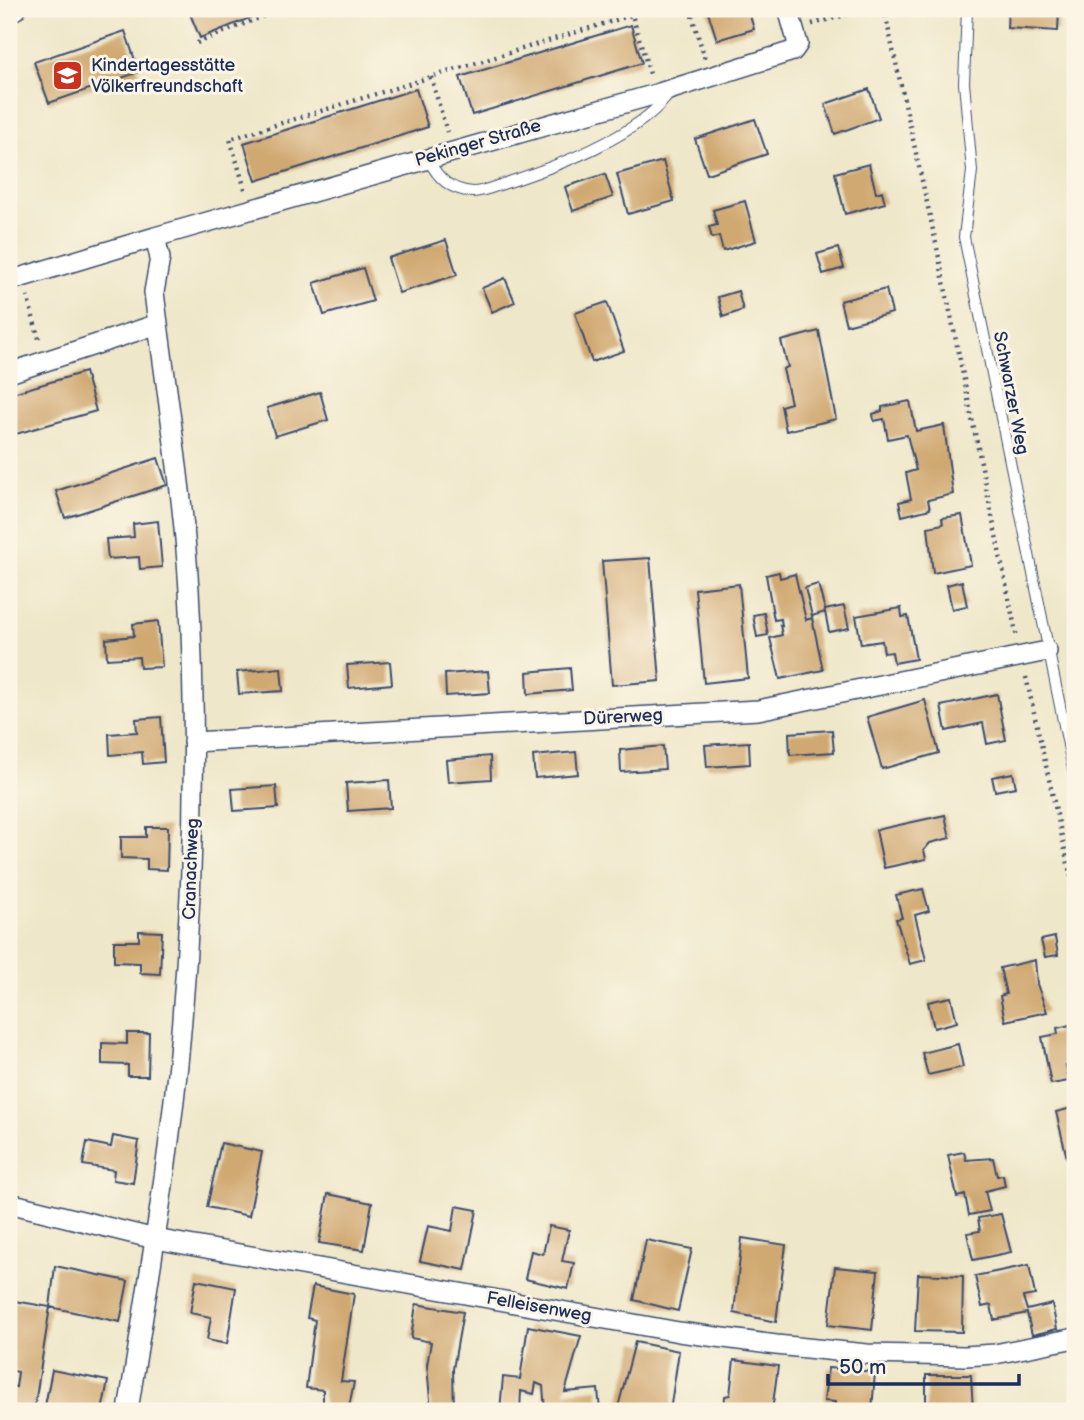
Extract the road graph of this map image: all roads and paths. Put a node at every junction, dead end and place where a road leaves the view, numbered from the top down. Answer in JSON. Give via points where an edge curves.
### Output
{"nodes":[{"id":1,"x":16,"y":9,"type":"edge"},
{"id":2,"x":281,"y":9,"type":"edge"},
{"id":3,"x":690,"y":9,"type":"edge"},
{"id":4,"x":788,"y":9,"type":"edge"},
{"id":5,"x":869,"y":9,"type":"edge"},
{"id":6,"x":884,"y":9,"type":"edge"},
{"id":7,"x":967,"y":9,"type":"edge"},
{"id":8,"x":9,"y":13,"type":"edge"},
{"id":9,"x":601,"y":25,"type":"junction"},
{"id":10,"x":603,"y":34,"type":"dead end"},
{"id":11,"x":796,"y":36,"type":"junction"},
{"id":12,"x":197,"y":43,"type":"dead end"},
{"id":13,"x":543,"y":43,"type":"junction"},
{"id":14,"x":546,"y":51,"type":"dead end"},
{"id":15,"x":485,"y":61,"type":"junction"},
{"id":16,"x":488,"y":69,"type":"dead end"},
{"id":17,"x":711,"y":76,"type":"junction"},
{"id":18,"x":431,"y":77,"type":"junction"},
{"id":19,"x":664,"y":91,"type":"junction"},
{"id":20,"x":384,"y":92,"type":"junction"},
{"id":21,"x":387,"y":98,"type":"dead end"},
{"id":22,"x":328,"y":109,"type":"junction"},
{"id":23,"x":330,"y":116,"type":"dead end"},
{"id":24,"x":268,"y":128,"type":"junction"},
{"id":25,"x":270,"y":135,"type":"dead end"},
{"id":26,"x":452,"y":150,"type":"junction"},
{"id":27,"x":428,"y":158,"type":"junction"},
{"id":28,"x":244,"y":183,"type":"dead end"},
{"id":29,"x":9,"y":228,"type":"edge"},
{"id":30,"x":155,"y":237,"type":"junction"},
{"id":31,"x":15,"y":279,"type":"edge"},
{"id":32,"x":31,"y":308,"type":"dead end"},
{"id":33,"x":34,"y":317,"type":"dead end"},
{"id":34,"x":158,"y":324,"type":"junction"},
{"id":35,"x":9,"y":373,"type":"edge"},
{"id":36,"x":1047,"y":651,"type":"junction"},
{"id":37,"x":1022,"y":656,"type":"junction"},
{"id":38,"x":193,"y":742,"type":"junction"},
{"id":39,"x":1075,"y":779,"type":"edge"},
{"id":40,"x":1075,"y":895,"type":"edge"},
{"id":41,"x":9,"y":1203,"type":"edge"},
{"id":42,"x":155,"y":1239,"type":"junction"},
{"id":43,"x":1075,"y":1338,"type":"edge"},
{"id":44,"x":128,"y":1411,"type":"edge"}],
"edges":[{"from":1,"to":8,"type":"street"},
{"from":2,"to":12,"type":"path"},
{"from":3,"to":17,"type":"path"},
{"from":4,"to":11,"type":"street"},
{"from":5,"to":11,"type":"path"},
{"from":6,"to":37,"type":"path"},
{"from":7,"to":36,"type":"lane","name":"Schwarzer Weg","via":[[964,83],[972,171],[964,237]]},
{"from":9,"to":10,"type":"path"},
{"from":9,"to":13,"type":"path"},
{"from":9,"to":19,"type":"path","via":[[632,15]]},
{"from":11,"to":17,"type":"street","name":"Pekinger Straße","via":[[793,51]]},
{"from":13,"to":14,"type":"path"},
{"from":13,"to":15,"type":"path"},
{"from":15,"to":16,"type":"path"},
{"from":15,"to":18,"type":"path"},
{"from":17,"to":19,"type":"street","name":"Pekinger Straße"},
{"from":18,"to":20,"type":"path"},
{"from":18,"to":26,"type":"path"},
{"from":19,"to":26,"type":"street","name":"Pekinger Straße"},
{"from":19,"to":27,"type":"lane","via":[[662,106],[581,157],[475,192],[439,179]]},
{"from":20,"to":21,"type":"path"},
{"from":20,"to":22,"type":"path"},
{"from":22,"to":23,"type":"path"},
{"from":22,"to":24,"type":"path"},
{"from":24,"to":25,"type":"path"},
{"from":24,"to":28,"type":"path","via":[[230,139]]},
{"from":26,"to":27,"type":"street","name":"Pekinger Straße"},
{"from":27,"to":30,"type":"street","name":"Pekinger Straße"},
{"from":29,"to":31,"type":"path"},
{"from":30,"to":31,"type":"street","name":"Pekinger Straße"},
{"from":30,"to":34,"type":"street","via":[[160,258],[154,292]]},
{"from":32,"to":33,"type":"path"},
{"from":34,"to":35,"type":"street"},
{"from":34,"to":38,"type":"street","name":"Cranachweg","via":[[189,589]]},
{"from":36,"to":37,"type":"street","name":"Dürerweg"},
{"from":36,"to":39,"type":"lane","name":"Schwarzer Weg"},
{"from":37,"to":38,"type":"street","name":"Dürerweg","via":[[758,710]]},
{"from":37,"to":40,"type":"path"},
{"from":38,"to":42,"type":"street","name":"Cranachweg","via":[[188,945],[178,1067]]},
{"from":41,"to":42,"type":"street","name":"Felleisenweg"},
{"from":42,"to":43,"type":"street","name":"Felleisenweg","via":[[666,1330],[776,1345],[867,1354],[965,1356]]},
{"from":42,"to":44,"type":"street","name":"Cranachweg"}]}
